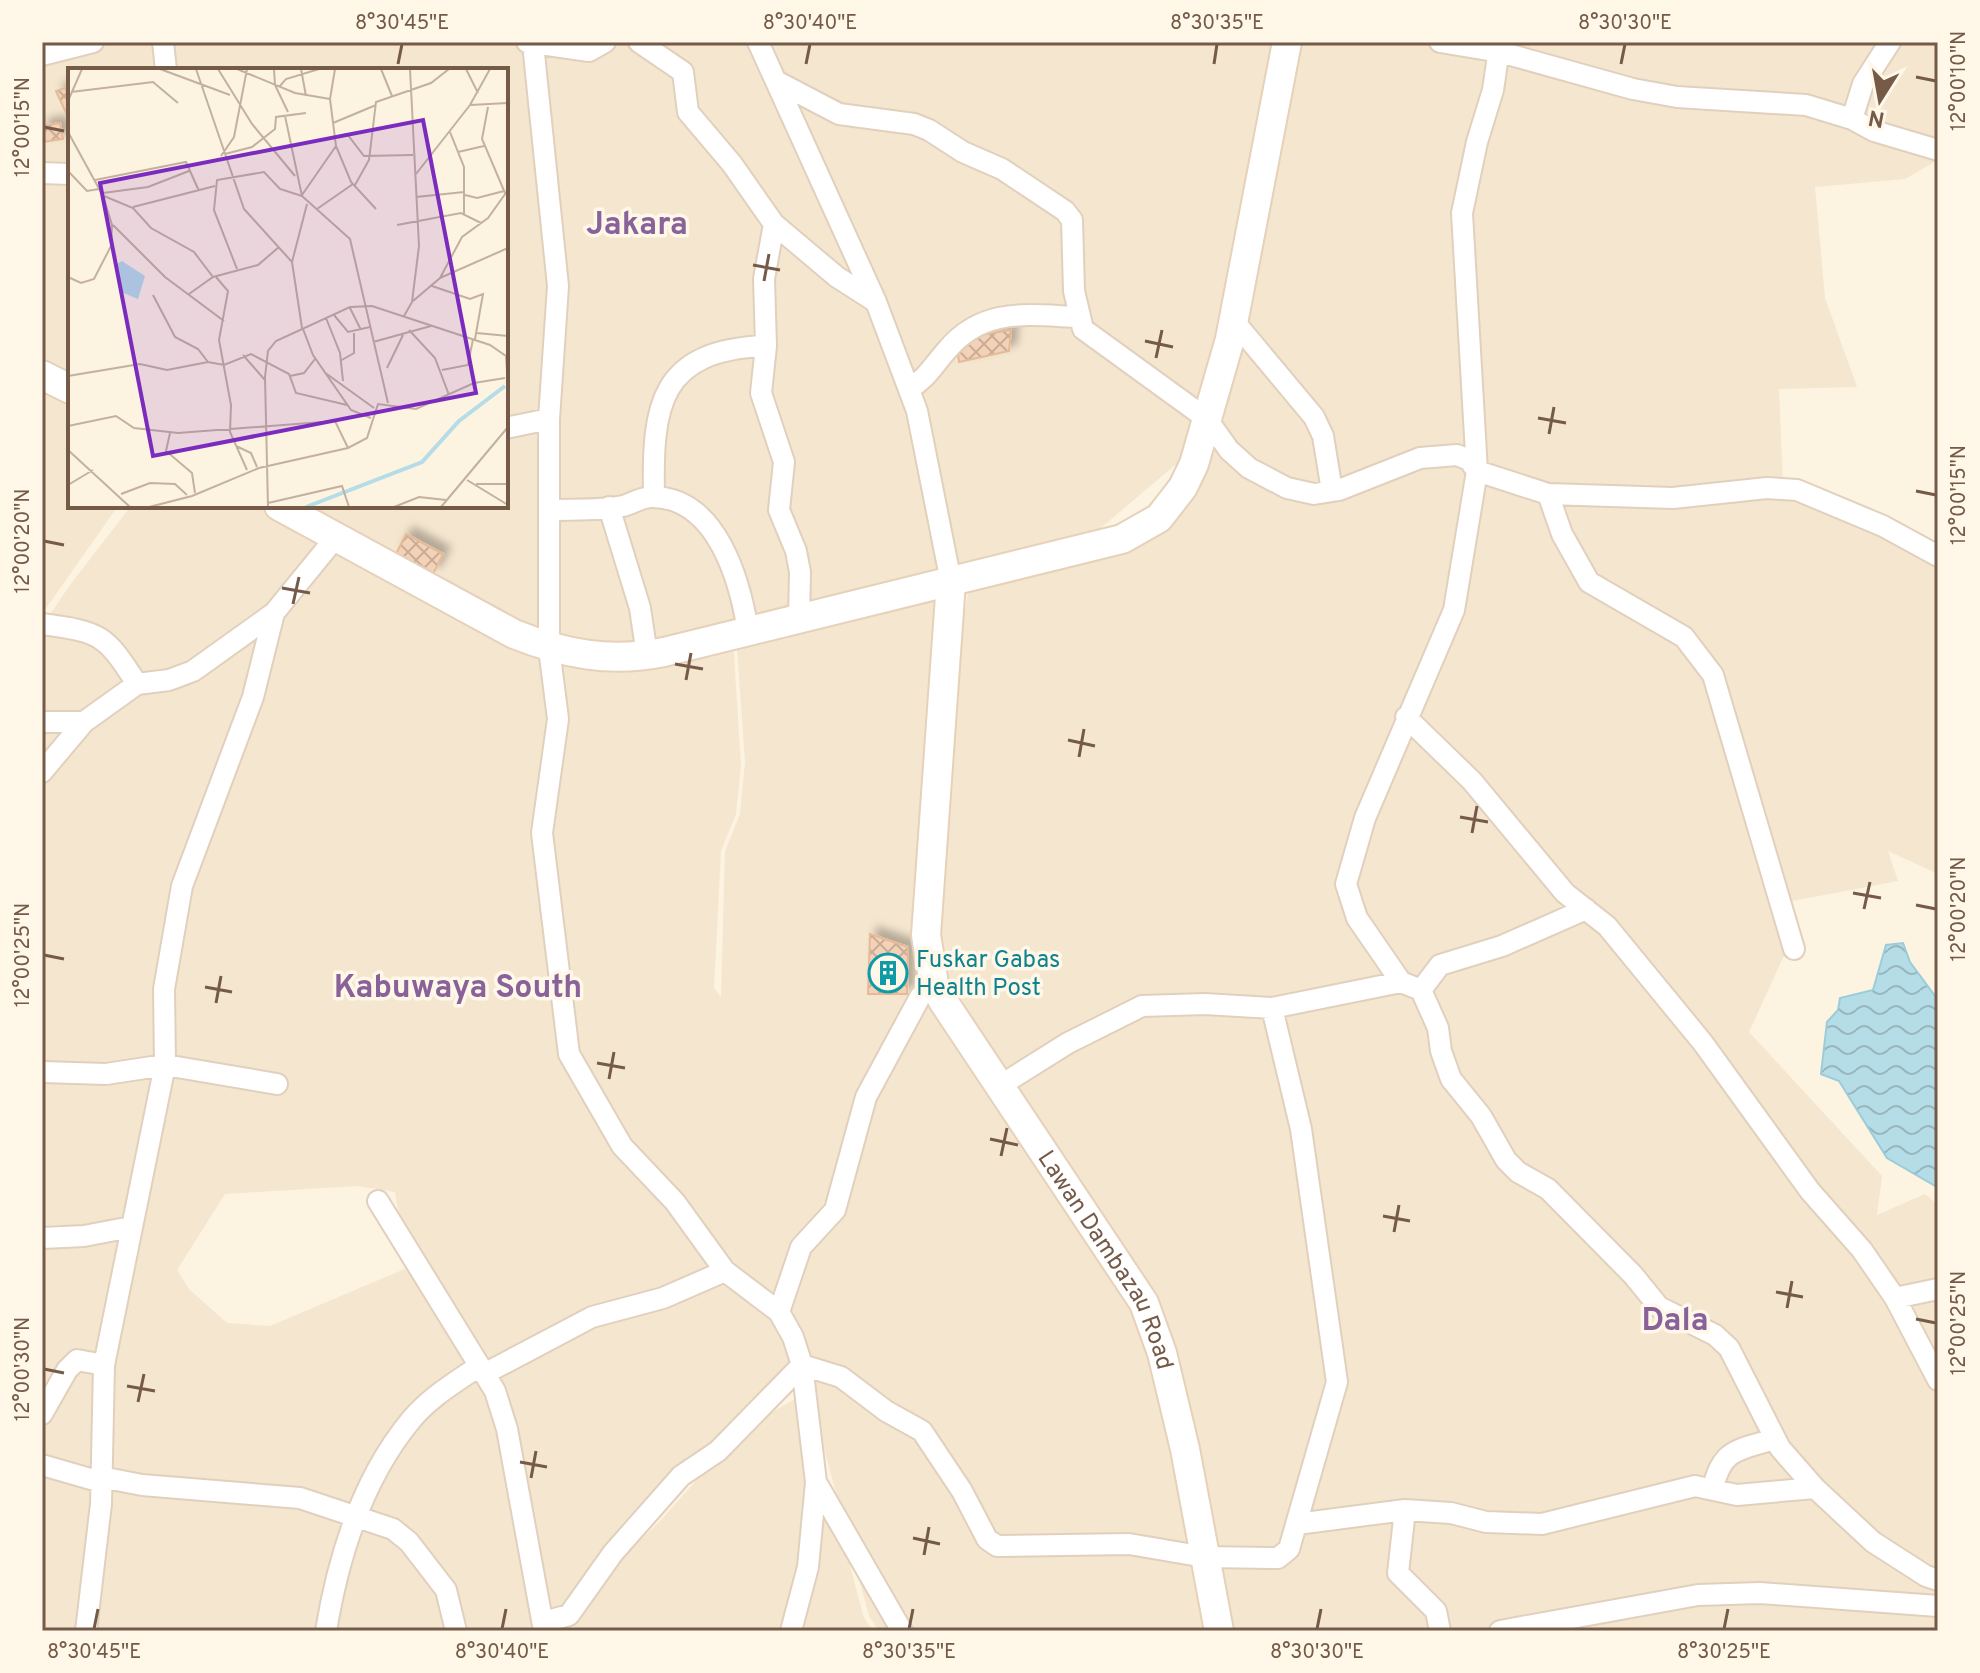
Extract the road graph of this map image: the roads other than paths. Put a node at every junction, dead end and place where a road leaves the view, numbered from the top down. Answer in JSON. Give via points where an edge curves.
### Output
{"nodes":[{"id":1,"x":93,"y":42,"type":"edge"},
{"id":2,"x":163,"y":42,"type":"edge"},
{"id":3,"x":605,"y":42,"type":"edge"},
{"id":4,"x":639,"y":42,"type":"edge"},
{"id":5,"x":758,"y":42,"type":"edge"},
{"id":6,"x":1287,"y":42,"type":"edge"},
{"id":7,"x":1440,"y":42,"type":"edge"},
{"id":8,"x":1890,"y":42,"type":"edge"},
{"id":9,"x":530,"y":43,"type":"edge"},
{"id":10,"x":1500,"y":47,"type":"edge"},
{"id":11,"x":42,"y":55,"type":"edge"},
{"id":12,"x":166,"y":68,"type":"edge"},
{"id":13,"x":776,"y":81,"type":"junction"},
{"id":14,"x":1852,"y":119,"type":"junction"},
{"id":15,"x":1938,"y":150,"type":"edge"},
{"id":16,"x":42,"y":173,"type":"edge"},
{"id":17,"x":68,"y":174,"type":"edge"},
{"id":18,"x":774,"y":224,"type":"junction"},
{"id":19,"x":876,"y":302,"type":"junction"},
{"id":20,"x":1078,"y":317,"type":"junction"},
{"id":21,"x":1233,"y":320,"type":"junction"},
{"id":22,"x":766,"y":346,"type":"junction"},
{"id":23,"x":42,"y":375,"type":"edge"},
{"id":24,"x":68,"y":388,"type":"edge"},
{"id":25,"x":909,"y":389,"type":"junction"},
{"id":26,"x":549,"y":419,"type":"junction"},
{"id":27,"x":1207,"y":419,"type":"junction"},
{"id":28,"x":508,"y":428,"type":"edge"},
{"id":29,"x":1477,"y":471,"type":"junction"},
{"id":30,"x":1332,"y":491,"type":"junction"},
{"id":31,"x":1548,"y":494,"type":"junction"},
{"id":32,"x":654,"y":497,"type":"junction"},
{"id":33,"x":609,"y":507,"type":"junction"},
{"id":34,"x":283,"y":508,"type":"edge"},
{"id":35,"x":549,"y":510,"type":"junction"},
{"id":36,"x":336,"y":537,"type":"junction"},
{"id":37,"x":1938,"y":556,"type":"edge"},
{"id":38,"x":951,"y":582,"type":"junction"},
{"id":39,"x":274,"y":613,"type":"junction"},
{"id":40,"x":799,"y":618,"type":"junction"},
{"id":41,"x":42,"y":624,"type":"edge"},
{"id":42,"x":748,"y":631,"type":"junction"},
{"id":43,"x":549,"y":648,"type":"junction"},
{"id":44,"x":647,"y":655,"type":"junction"},
{"id":45,"x":137,"y":684,"type":"junction"},
{"id":46,"x":1406,"y":717,"type":"junction"},
{"id":47,"x":42,"y":722,"type":"edge"},
{"id":48,"x":84,"y":722,"type":"junction"},
{"id":49,"x":42,"y":772,"type":"edge"},
{"id":50,"x":1586,"y":909,"type":"junction"},
{"id":51,"x":1794,"y":949,"type":"dead end"},
{"id":52,"x":1401,"y":982,"type":"junction"},
{"id":53,"x":934,"y":984,"type":"junction"},
{"id":54,"x":1421,"y":990,"type":"junction"},
{"id":55,"x":1272,"y":1008,"type":"junction"},
{"id":56,"x":165,"y":1065,"type":"junction"},
{"id":57,"x":42,"y":1072,"type":"edge"},
{"id":58,"x":277,"y":1084,"type":"dead end"},
{"id":59,"x":998,"y":1087,"type":"junction"},
{"id":60,"x":378,"y":1201,"type":"dead end"},
{"id":61,"x":131,"y":1227,"type":"junction"},
{"id":62,"x":42,"y":1238,"type":"edge"},
{"id":63,"x":725,"y":1271,"type":"junction"},
{"id":64,"x":1938,"y":1289,"type":"edge"},
{"id":65,"x":1895,"y":1298,"type":"junction"},
{"id":66,"x":779,"y":1312,"type":"junction"},
{"id":67,"x":104,"y":1365,"type":"junction"},
{"id":68,"x":802,"y":1365,"type":"junction"},
{"id":69,"x":482,"y":1370,"type":"junction"},
{"id":70,"x":1938,"y":1380,"type":"edge"},
{"id":71,"x":42,"y":1414,"type":"edge"},
{"id":72,"x":1774,"y":1439,"type":"junction"},
{"id":73,"x":42,"y":1465,"type":"edge"},
{"id":74,"x":101,"y":1480,"type":"junction"},
{"id":75,"x":816,"y":1482,"type":"junction"},
{"id":76,"x":1713,"y":1488,"type":"junction"},
{"id":77,"x":1815,"y":1488,"type":"junction"},
{"id":78,"x":1405,"y":1510,"type":"junction"},
{"id":79,"x":357,"y":1516,"type":"junction"},
{"id":80,"x":1297,"y":1524,"type":"junction"},
{"id":81,"x":1205,"y":1557,"type":"junction"},
{"id":82,"x":1938,"y":1580,"type":"edge"},
{"id":83,"x":1938,"y":1606,"type":"edge"},
{"id":84,"x":544,"y":1627,"type":"edge"},
{"id":85,"x":86,"y":1631,"type":"edge"},
{"id":86,"x":326,"y":1631,"type":"edge"},
{"id":87,"x":456,"y":1631,"type":"edge"},
{"id":88,"x":791,"y":1631,"type":"edge"},
{"id":89,"x":902,"y":1631,"type":"edge"},
{"id":90,"x":1219,"y":1631,"type":"edge"},
{"id":91,"x":1440,"y":1631,"type":"edge"},
{"id":92,"x":1500,"y":1631,"type":"edge"}],
"edges":[{"from":1,"to":11,"type":"street"},
{"from":2,"to":12,"type":"street"},
{"from":3,"to":9,"type":"street","via":[[589,51]]},
{"from":4,"to":18,"type":"street","via":[[683,72],[688,112]]},
{"from":5,"to":13,"type":"street"},
{"from":6,"to":21,"type":"main road"},
{"from":7,"to":10,"type":"street"},
{"from":8,"to":14,"type":"street","via":[[1863,84]]},
{"from":9,"to":26,"type":"street","via":[[558,286]]},
{"from":10,"to":14,"type":"street","via":[[1633,89],[1806,105]]},
{"from":10,"to":29,"type":"street","via":[[1462,213]]},
{"from":13,"to":19,"type":"street"},
{"from":13,"to":20,"type":"street","via":[[839,114],[929,130],[1065,211],[1072,220]]},
{"from":14,"to":15,"type":"street"},
{"from":16,"to":17,"type":"street"},
{"from":18,"to":19,"type":"street"},
{"from":18,"to":22,"type":"street","via":[[764,279]]},
{"from":19,"to":25,"type":"street"},
{"from":20,"to":25,"type":"street","via":[[994,316],[966,329],[926,379]]},
{"from":20,"to":27,"type":"street","via":[[1083,329]]},
{"from":21,"to":27,"type":"main road"},
{"from":21,"to":30,"type":"street","via":[[1314,417],[1323,436]]},
{"from":22,"to":32,"type":"street","via":[[718,350],[675,376],[656,418]]},
{"from":22,"to":40,"type":"street","via":[[761,393],[784,462],[779,510],[800,572]]},
{"from":23,"to":24,"type":"main road"},
{"from":25,"to":38,"type":"street"},
{"from":26,"to":28,"type":"street"},
{"from":26,"to":35,"type":"street"},
{"from":27,"to":30,"type":"street","via":[[1229,450],[1269,481],[1314,494]]},
{"from":27,"to":38,"type":"main road","via":[[1183,487],[1146,528],[1122,539]]},
{"from":29,"to":30,"type":"street","via":[[1457,455],[1420,458]]},
{"from":29,"to":31,"type":"street"},
{"from":29,"to":46,"type":"street","via":[[1454,610]]},
{"from":31,"to":37,"type":"street","via":[[1673,498],[1797,490]]},
{"from":31,"to":51,"type":"street","via":[[1562,534],[1589,582],[1684,637],[1713,675]]},
{"from":32,"to":33,"type":"street"},
{"from":32,"to":42,"type":"street","via":[[687,508],[711,529],[741,585]]},
{"from":33,"to":35,"type":"street"},
{"from":33,"to":44,"type":"street","via":[[640,608]]},
{"from":34,"to":36,"type":"main road"},
{"from":35,"to":43,"type":"street"},
{"from":36,"to":39,"type":"street"},
{"from":36,"to":43,"type":"main road"},
{"from":38,"to":40,"type":"main road"},
{"from":38,"to":53,"type":"main road","name":"Lawan Dambazau Road","via":[[926,935]]},
{"from":39,"to":45,"type":"street","via":[[193,671]]},
{"from":39,"to":56,"type":"street","via":[[253,697],[182,886],[164,989]]},
{"from":40,"to":42,"type":"main road"},
{"from":41,"to":45,"type":"street","via":[[97,634],[112,645]]},
{"from":42,"to":44,"type":"main road"},
{"from":43,"to":44,"type":"main road","via":[[606,658]]},
{"from":43,"to":63,"type":"street","via":[[558,719],[542,833],[569,1054],[622,1146],[675,1202]]},
{"from":45,"to":48,"type":"street"},
{"from":46,"to":50,"type":"street","via":[[1472,781],[1565,893]]},
{"from":46,"to":52,"type":"street","via":[[1365,818],[1346,884],[1362,928]]},
{"from":47,"to":48,"type":"street"},
{"from":48,"to":49,"type":"street"},
{"from":50,"to":54,"type":"street","via":[[1502,946],[1440,965]]},
{"from":50,"to":65,"type":"street","via":[[1607,926],[1703,1043]]},
{"from":52,"to":54,"type":"street"},
{"from":52,"to":55,"type":"street"},
{"from":53,"to":59,"type":"main road","name":"Lawan Dambazau Road"},
{"from":53,"to":66,"type":"street","via":[[920,997],[866,1097],[835,1210],[801,1247]]},
{"from":54,"to":72,"type":"street","via":[[1451,1079],[1481,1116],[1506,1160],[1548,1189],[1659,1307],[1715,1335],[1729,1348]]},
{"from":55,"to":59,"type":"street","via":[[1142,1006],[1068,1043]]},
{"from":55,"to":80,"type":"street","via":[[1301,1129],[1337,1382]]},
{"from":56,"to":57,"type":"street","via":[[106,1074]]},
{"from":56,"to":58,"type":"street"},
{"from":56,"to":61,"type":"street"},
{"from":59,"to":81,"type":"main road","name":"Lawan Dambazau Road","via":[[1144,1303],[1162,1353]]},
{"from":60,"to":69,"type":"street"},
{"from":61,"to":62,"type":"street"},
{"from":61,"to":67,"type":"street"},
{"from":63,"to":66,"type":"street"},
{"from":63,"to":69,"type":"street","via":[[663,1298],[592,1317]]},
{"from":64,"to":65,"type":"street"},
{"from":65,"to":70,"type":"street"},
{"from":66,"to":68,"type":"street"},
{"from":67,"to":71,"type":"street","via":[[77,1360]]},
{"from":67,"to":74,"type":"street"},
{"from":68,"to":75,"type":"street"},
{"from":68,"to":81,"type":"street","via":[[841,1377],[922,1431],[987,1539],[997,1546],[1129,1544]]},
{"from":68,"to":84,"type":"street","via":[[718,1451],[681,1476],[613,1553],[569,1615]]},
{"from":69,"to":79,"type":"street","via":[[443,1390],[411,1420]]},
{"from":69,"to":84,"type":"street","via":[[507,1429]]},
{"from":72,"to":76,"type":"street","via":[[1731,1452],[1718,1465]]},
{"from":72,"to":77,"type":"street"},
{"from":73,"to":74,"type":"street"},
{"from":74,"to":79,"type":"street","via":[[300,1498]]},
{"from":74,"to":85,"type":"street"},
{"from":75,"to":88,"type":"street","via":[[807,1571]]},
{"from":75,"to":89,"type":"street"},
{"from":76,"to":77,"type":"street","via":[[1737,1495],[1770,1495]]},
{"from":76,"to":78,"type":"street","via":[[1695,1486],[1542,1524]]},
{"from":77,"to":82,"type":"street","via":[[1873,1542]]},
{"from":78,"to":80,"type":"street"},
{"from":78,"to":91,"type":"street","via":[[1398,1573],[1436,1611]]},
{"from":79,"to":86,"type":"street"},
{"from":79,"to":87,"type":"street","via":[[393,1529],[409,1542],[446,1590]]},
{"from":80,"to":81,"type":"street","via":[[1289,1549],[1278,1558]]},
{"from":81,"to":90,"type":"main road","name":"Lawan Dambazau Road"},
{"from":83,"to":92,"type":"street","via":[[1760,1593],[1698,1595]]}]}
